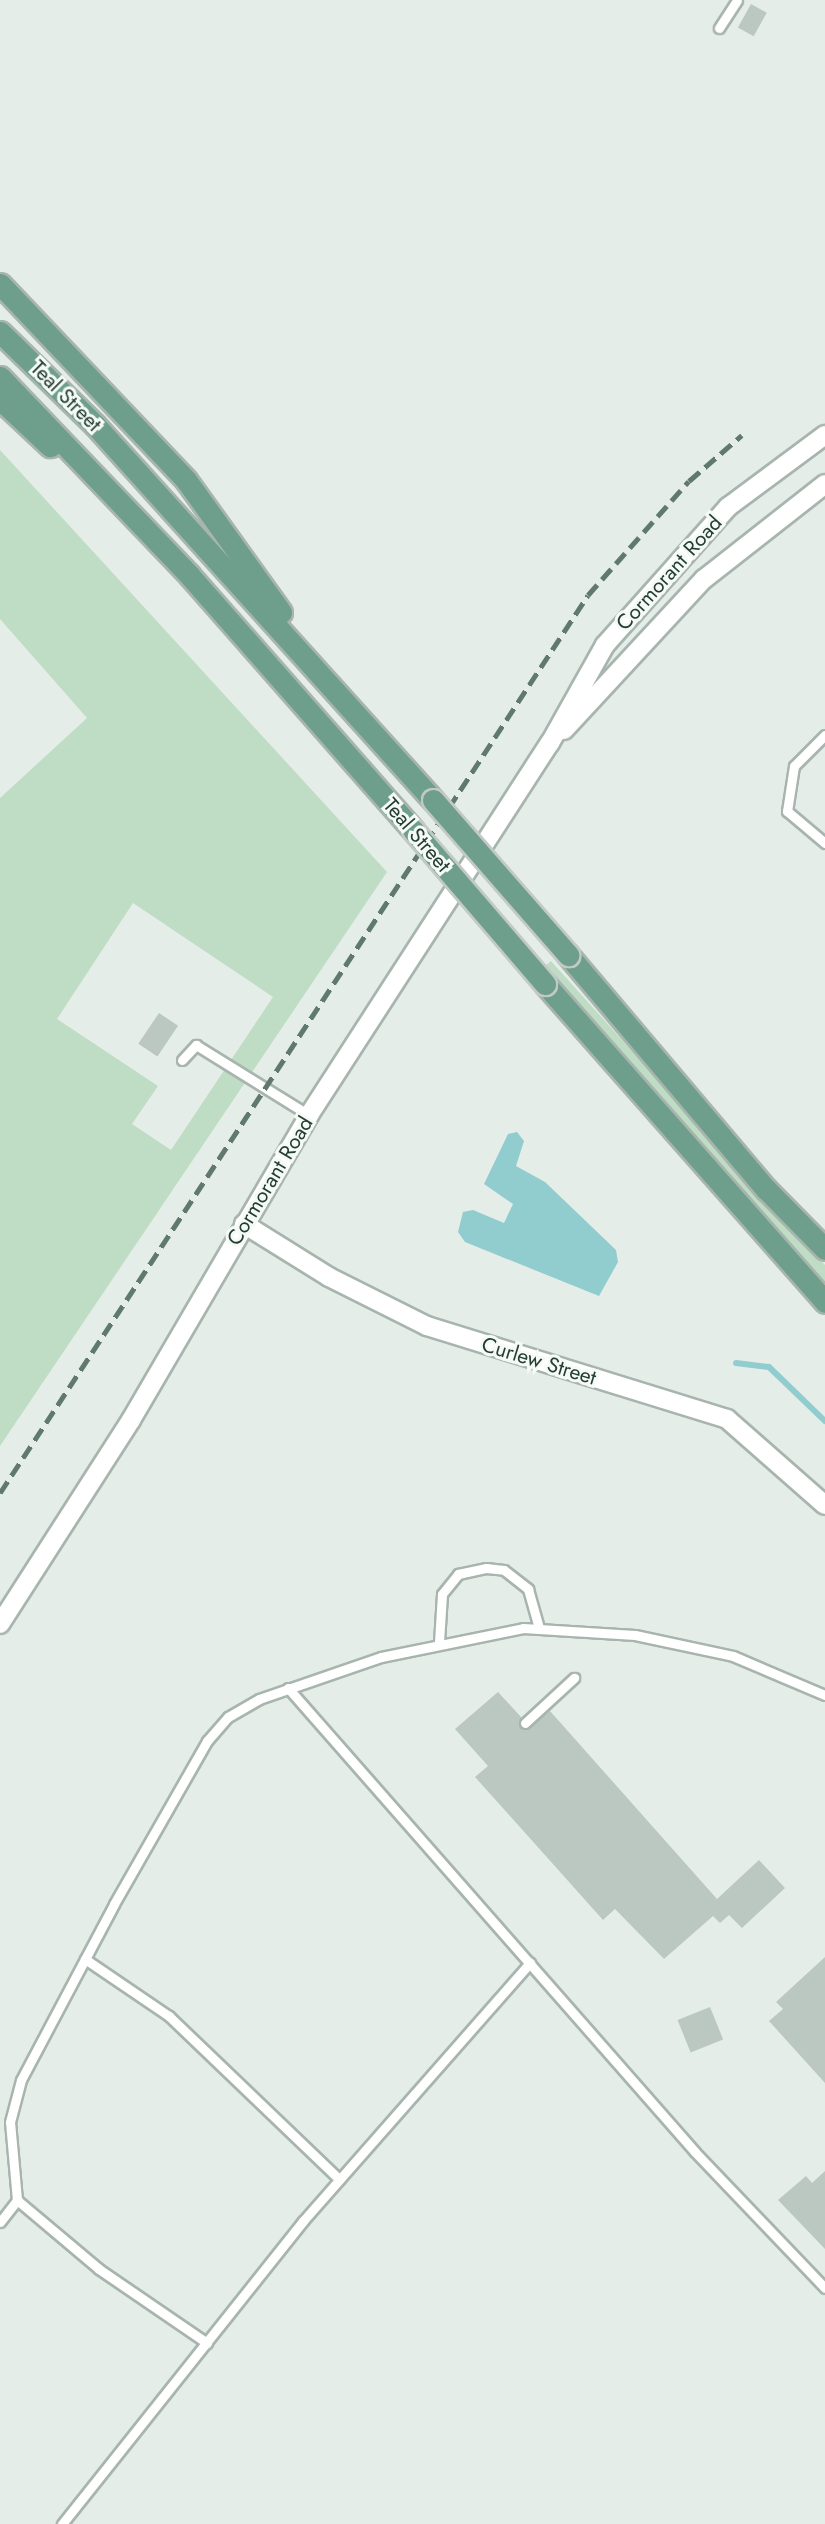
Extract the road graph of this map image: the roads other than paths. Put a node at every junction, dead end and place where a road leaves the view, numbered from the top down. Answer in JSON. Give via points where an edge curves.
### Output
{"nodes":[{"id":1,"x":737,"y":0,"type":"edge"},
{"id":2,"x":719,"y":28,"type":"dead end"},
{"id":3,"x":0,"y":284,"type":"edge"},
{"id":4,"x":0,"y":332,"type":"edge"},
{"id":5,"x":0,"y":377,"type":"edge"},
{"id":6,"x":0,"y":399,"type":"edge"},
{"id":7,"x":825,"y":435,"type":"edge"},
{"id":8,"x":825,"y":484,"type":"edge"},
{"id":9,"x":190,"y":576,"type":"junction"},
{"id":10,"x":341,"y":696,"type":"junction"},
{"id":11,"x":825,"y":735,"type":"edge"},
{"id":12,"x":550,"y":743,"type":"junction"},
{"id":13,"x":825,"y":843,"type":"edge"},
{"id":14,"x":182,"y":1060,"type":"dead end"},
{"id":15,"x":309,"y":1115,"type":"junction"},
{"id":16,"x":244,"y":1224,"type":"junction"},
{"id":17,"x":825,"y":1249,"type":"edge"},
{"id":18,"x":825,"y":1302,"type":"edge"},
{"id":19,"x":825,"y":1505,"type":"edge"},
{"id":20,"x":0,"y":1624,"type":"edge"},
{"id":21,"x":539,"y":1628,"type":"junction"},
{"id":22,"x":439,"y":1642,"type":"junction"},
{"id":23,"x":574,"y":1678,"type":"dead end"},
{"id":24,"x":288,"y":1688,"type":"junction"},
{"id":25,"x":825,"y":1695,"type":"edge"},
{"id":26,"x":525,"y":1723,"type":"dead end"},
{"id":27,"x":85,"y":1959,"type":"junction"},
{"id":28,"x":530,"y":1963,"type":"junction"},
{"id":29,"x":339,"y":2179,"type":"junction"},
{"id":30,"x":17,"y":2200,"type":"junction"},
{"id":31,"x":0,"y":2222,"type":"edge"},
{"id":32,"x":825,"y":2288,"type":"edge"},
{"id":33,"x":207,"y":2343,"type":"junction"},
{"id":34,"x":62,"y":2524,"type":"edge"}],
"edges":[{"from":1,"to":2,"type":"lane"},
{"from":3,"to":10,"type":"main road","via":[[186,480]]},
{"from":4,"to":10,"type":"main road","name":"Teal Street","via":[[95,425]]},
{"from":5,"to":9,"type":"main road","name":"Teal Street"},
{"from":6,"to":9,"type":"main road"},
{"from":7,"to":12,"type":"street","name":"Cormorant Road","via":[[728,507],[669,570],[605,645]]},
{"from":8,"to":12,"type":"street","name":"Cormorant Road","via":[[705,579],[632,664]]},
{"from":9,"to":18,"type":"main road","name":"Teal Street","bridge":true},
{"from":10,"to":17,"type":"main road","name":"Teal Street","bridge":true,"via":[[766,1189]]},
{"from":11,"to":13,"type":"lane","via":[[794,766],[787,811]]},
{"from":12,"to":15,"type":"street","name":"Cormorant Road"},
{"from":14,"to":15,"type":"lane","via":[[196,1045]]},
{"from":15,"to":16,"type":"street","name":"Cormorant Road"},
{"from":16,"to":19,"type":"street","name":"Curlew Street","via":[[329,1277],[427,1326],[727,1419]]},
{"from":16,"to":20,"type":"street","name":"Cormorant Road"},
{"from":21,"to":22,"type":"lane"},
{"from":21,"to":22,"type":"lane","via":[[528,1590],[504,1570],[486,1568],[458,1574],[442,1594]]},
{"from":21,"to":25,"type":"lane","via":[[635,1635],[733,1656]]},
{"from":22,"to":24,"type":"lane"},
{"from":23,"to":26,"type":"lane"},
{"from":24,"to":27,"type":"lane","via":[[228,1717],[206,1741]]},
{"from":24,"to":28,"type":"lane"},
{"from":27,"to":29,"type":"lane","via":[[169,2016]]},
{"from":27,"to":30,"type":"lane","via":[[18,2091],[10,2122]]},
{"from":28,"to":29,"type":"lane"},
{"from":28,"to":32,"type":"lane"},
{"from":29,"to":33,"type":"lane"},
{"from":30,"to":31,"type":"lane"},
{"from":30,"to":33,"type":"lane","via":[[99,2269]]},
{"from":33,"to":34,"type":"lane"}]}
